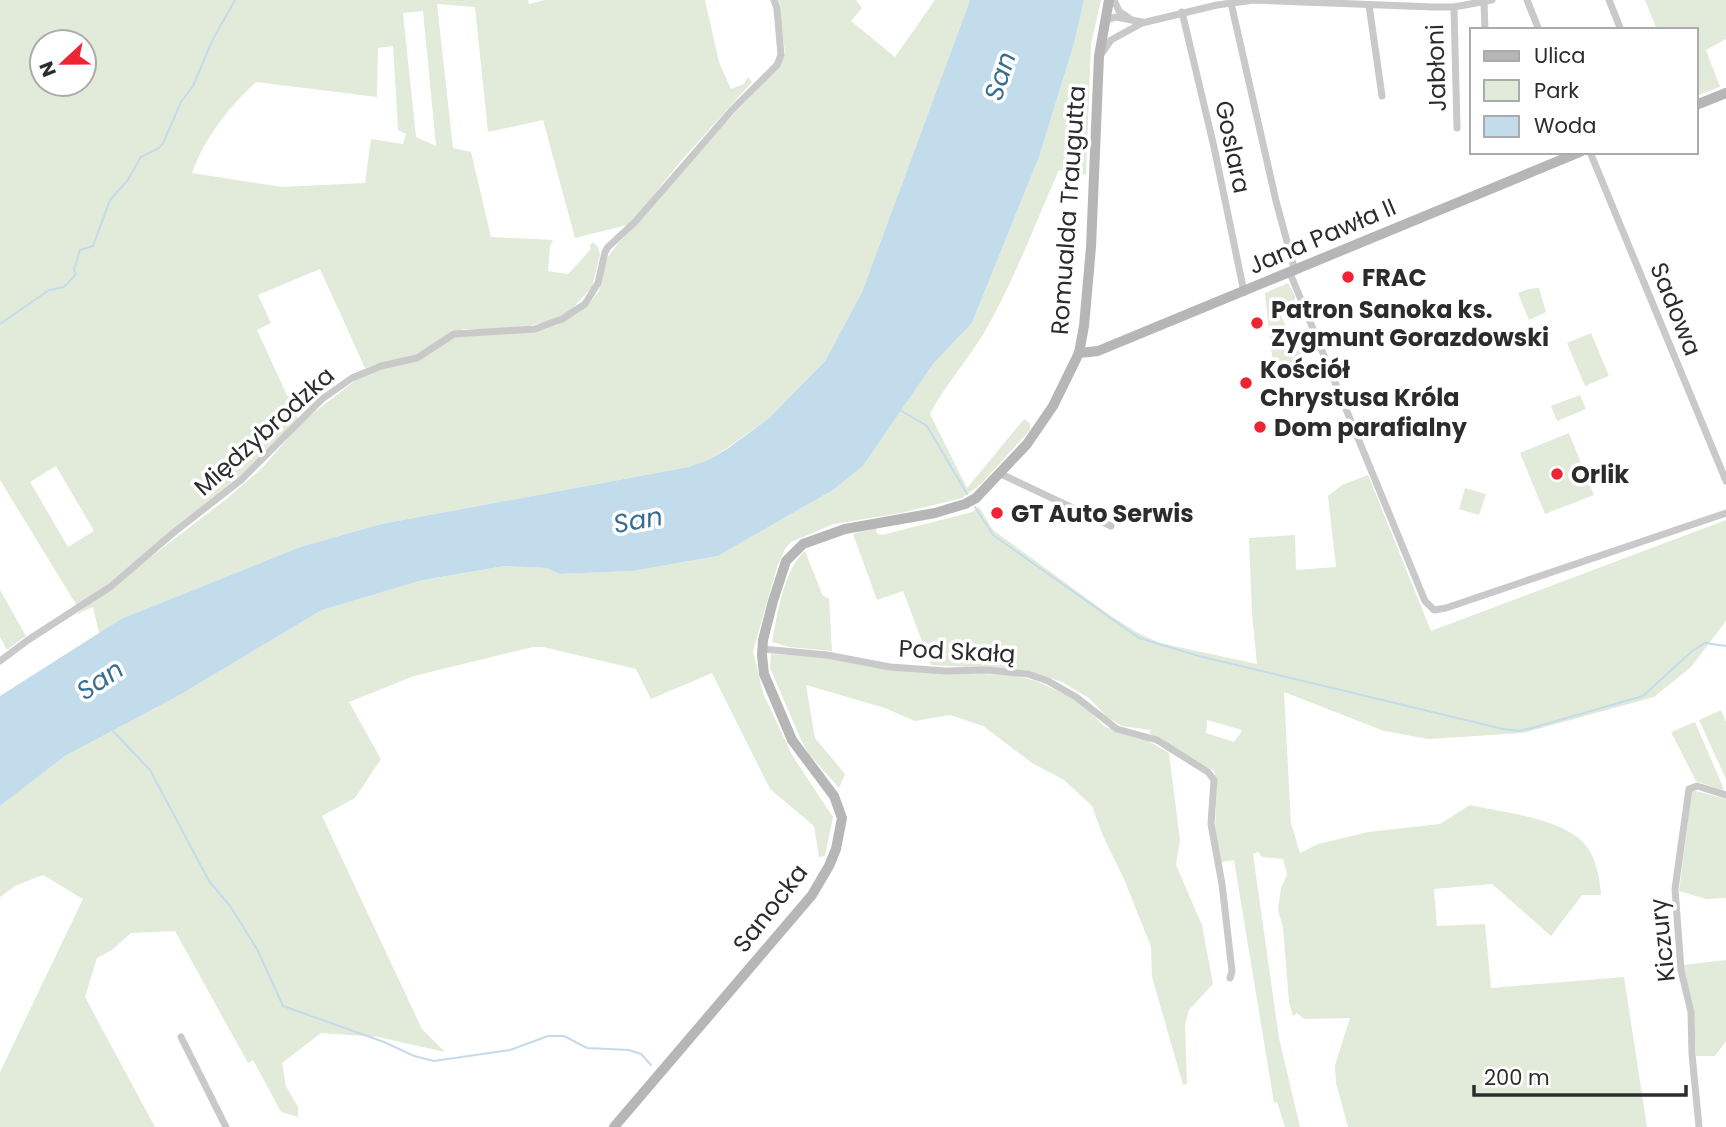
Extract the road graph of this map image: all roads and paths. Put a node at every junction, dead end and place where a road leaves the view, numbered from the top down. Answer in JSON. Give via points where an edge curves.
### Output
{"nodes":[{"id":1,"x":774,"y":0,"type":"edge"},
{"id":2,"x":1112,"y":0,"type":"edge"},
{"id":3,"x":1527,"y":0,"type":"edge"},
{"id":4,"x":1609,"y":0,"type":"edge"},
{"id":5,"x":1488,"y":1,"type":"edge"},
{"id":6,"x":1231,"y":3,"type":"junction"},
{"id":7,"x":1413,"y":3,"type":"edge"},
{"id":8,"x":1369,"y":5,"type":"junction"},
{"id":9,"x":1454,"y":7,"type":"junction"},
{"id":10,"x":1182,"y":12,"type":"junction"},
{"id":11,"x":1132,"y":21,"type":"junction"},
{"id":12,"x":1105,"y":22,"type":"junction"},
{"id":13,"x":1142,"y":23,"type":"junction"},
{"id":14,"x":1485,"y":28,"type":"edge"},
{"id":15,"x":1538,"y":28,"type":"edge"},
{"id":16,"x":1620,"y":28,"type":"edge"},
{"id":17,"x":1124,"y":31,"type":"junction"},
{"id":18,"x":1099,"y":56,"type":"junction"},
{"id":19,"x":1726,"y":93,"type":"edge"},
{"id":20,"x":1382,"y":96,"type":"dead end"},
{"id":21,"x":1698,"y":104,"type":"edge"},
{"id":22,"x":1457,"y":128,"type":"dead end"},
{"id":23,"x":1575,"y":154,"type":"edge"},
{"id":24,"x":1591,"y":154,"type":"edge"},
{"id":25,"x":1293,"y":272,"type":"junction"},
{"id":26,"x":1244,"y":292,"type":"junction"},
{"id":27,"x":1079,"y":353,"type":"junction"},
{"id":28,"x":1001,"y":474,"type":"junction"},
{"id":29,"x":1726,"y":481,"type":"edge"},
{"id":30,"x":1726,"y":513,"type":"edge"},
{"id":31,"x":1111,"y":526,"type":"dead end"},
{"id":32,"x":762,"y":649,"type":"junction"},
{"id":33,"x":0,"y":661,"type":"edge"},
{"id":34,"x":1726,"y":795,"type":"edge"},
{"id":35,"x":1230,"y":978,"type":"dead end"},
{"id":36,"x":181,"y":1037,"type":"dead end"},
{"id":37,"x":226,"y":1127,"type":"edge"},
{"id":38,"x":614,"y":1127,"type":"edge"},
{"id":39,"x":1699,"y":1127,"type":"edge"}],
"edges":[{"from":1,"to":33,"type":"street","name":"Międzybrodzka","via":[[781,55],[777,65],[608,247],[598,283],[585,304],[562,319],[535,328],[454,334],[417,358],[352,378],[322,399],[241,480],[110,587]]},
{"from":2,"to":11,"type":"street"},
{"from":2,"to":12,"type":"street"},
{"from":3,"to":15,"type":"street"},
{"from":4,"to":16,"type":"street"},
{"from":5,"to":9,"type":"street","name":"Romualda Traugutta"},
{"from":5,"to":14,"type":"street"},
{"from":6,"to":8,"type":"street","name":"Romualda Traugutta"},
{"from":6,"to":10,"type":"street","name":"Romualda Traugutta"},
{"from":6,"to":25,"type":"street"},
{"from":7,"to":8,"type":"street","name":"Romualda Traugutta"},
{"from":7,"to":9,"type":"street","name":"Romualda Traugutta"},
{"from":8,"to":20,"type":"street"},
{"from":9,"to":22,"type":"street","name":"Jabłoni"},
{"from":10,"to":13,"type":"street","name":"Romualda Traugutta"},
{"from":10,"to":26,"type":"street","name":"Goslara"},
{"from":11,"to":12,"type":"street","name":"Romualda Traugutta","via":[[1116,17]]},
{"from":11,"to":13,"type":"street","name":"Romualda Traugutta"},
{"from":12,"to":17,"type":"street","via":[[1114,31]]},
{"from":12,"to":18,"type":"street","name":"Romualda Traugutta"},
{"from":13,"to":17,"type":"street","name":"Romualda Traugutta"},
{"from":17,"to":18,"type":"street","name":"Romualda Traugutta"},
{"from":18,"to":27,"type":"street","name":"Romualda Traugutta","via":[[1091,247]]},
{"from":19,"to":21,"type":"street"},
{"from":23,"to":25,"type":"street","name":"Jana Pawła II"},
{"from":24,"to":29,"type":"street","name":"Sadowa"},
{"from":25,"to":26,"type":"street","name":"Jana Pawła II"},
{"from":25,"to":30,"type":"street","via":[[1425,601],[1434,610]]},
{"from":26,"to":27,"type":"street","name":"Jana Pawła II","via":[[1098,351]]},
{"from":27,"to":28,"type":"street","name":"Romualda Traugutta","via":[[1045,420]]},
{"from":28,"to":31,"type":"street"},
{"from":28,"to":32,"type":"street","name":"Romualda Traugutta","via":[[976,498],[953,509],[845,529],[796,548],[786,561],[772,601]]},
{"from":32,"to":35,"type":"street","name":"Pod Skałą","via":[[890,667],[1028,674],[1076,697],[1117,729],[1157,740],[1208,772],[1214,780],[1211,824],[1223,884]]},
{"from":32,"to":38,"type":"street","name":"Sanocka","via":[[764,674],[792,740],[839,807],[842,823],[836,849],[812,895]]},
{"from":34,"to":39,"type":"street","name":"Kiczury","via":[[1698,786],[1689,789],[1675,889],[1680,960],[1691,1012]]},
{"from":36,"to":37,"type":"street"}]}
